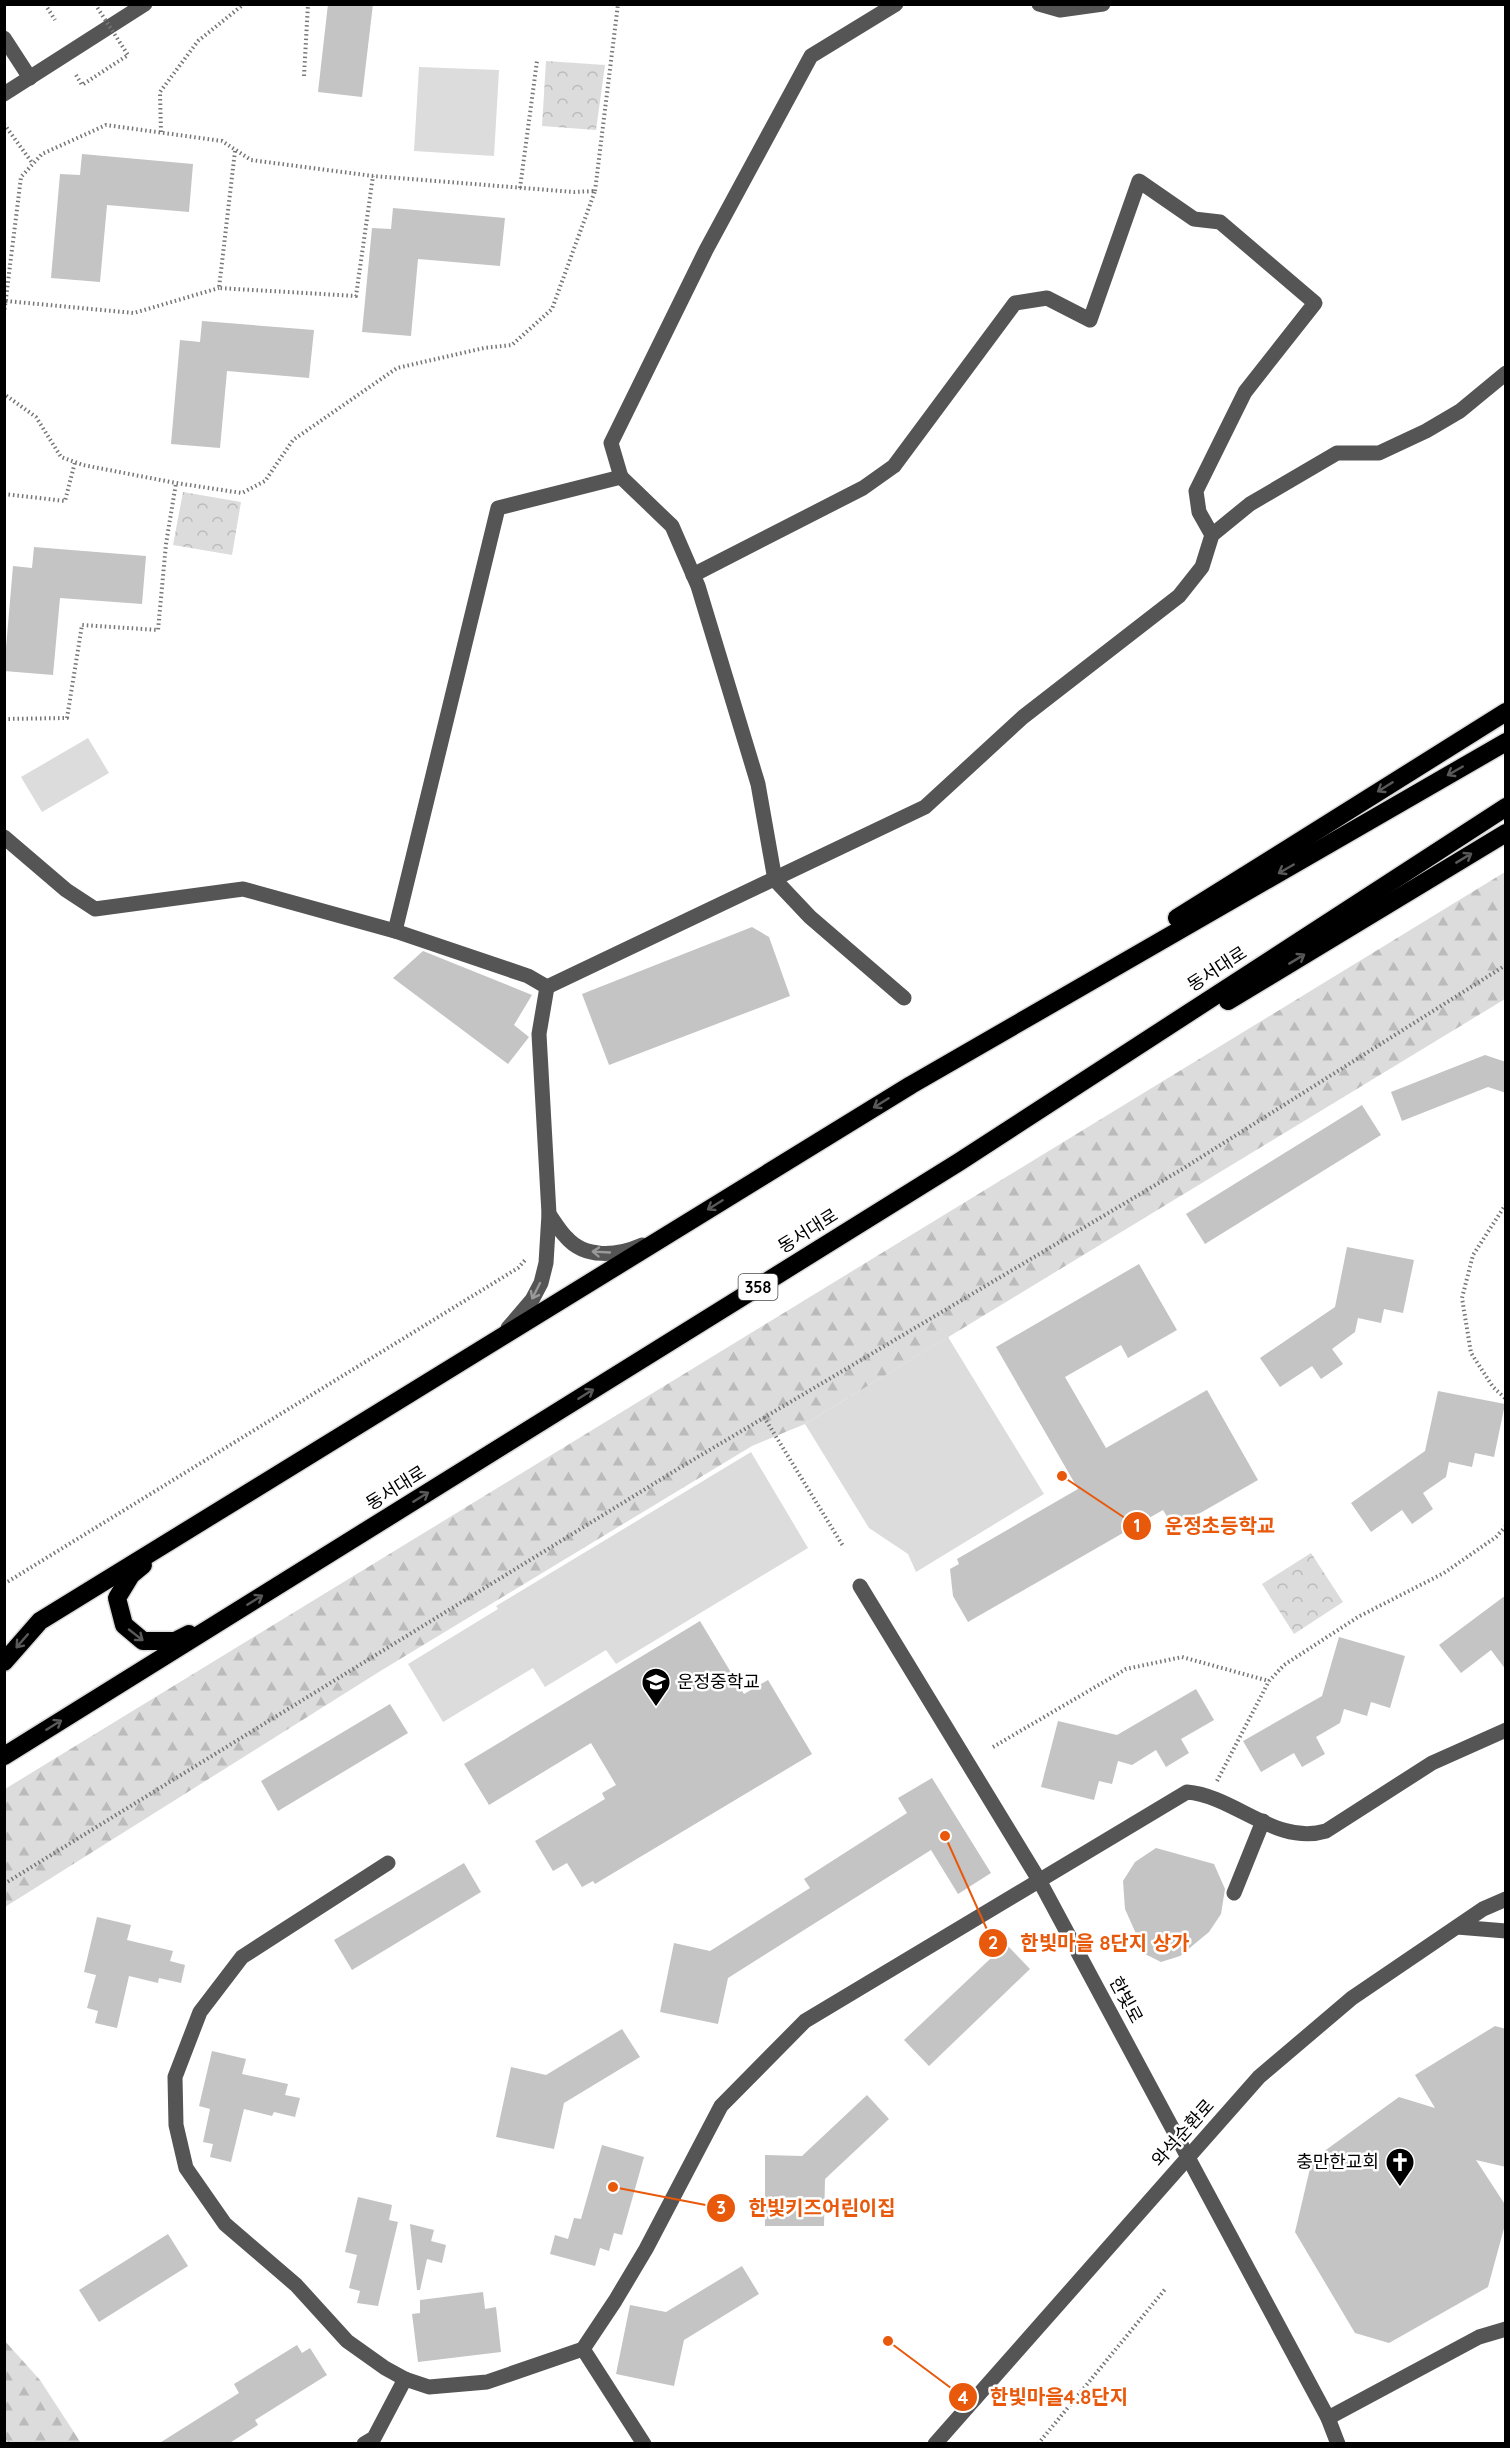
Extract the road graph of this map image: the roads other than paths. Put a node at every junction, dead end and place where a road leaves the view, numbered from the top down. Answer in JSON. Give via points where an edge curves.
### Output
{"nodes":[{"id":1,"x":145,"y":4,"type":"edge"},
{"id":2,"x":896,"y":4,"type":"edge"},
{"id":3,"x":1039,"y":4,"type":"edge"},
{"id":4,"x":1103,"y":4,"type":"edge"},
{"id":5,"x":4,"y":38,"type":"edge"},
{"id":6,"x":30,"y":78,"type":"junction"},
{"id":7,"x":4,"y":94,"type":"edge"},
{"id":8,"x":1506,"y":373,"type":"edge"},
{"id":9,"x":621,"y":477,"type":"junction"},
{"id":10,"x":1212,"y":535,"type":"junction"},
{"id":11,"x":693,"y":575,"type":"junction"},
{"id":12,"x":1506,"y":712,"type":"edge"},
{"id":13,"x":1506,"y":742,"type":"edge"},
{"id":14,"x":1506,"y":807,"type":"edge"},
{"id":15,"x":1506,"y":833,"type":"edge"},
{"id":16,"x":4,"y":837,"type":"edge"},
{"id":17,"x":775,"y":880,"type":"junction"},
{"id":18,"x":394,"y":931,"type":"junction"},
{"id":19,"x":547,"y":987,"type":"junction"},
{"id":20,"x":904,"y":998,"type":"dead end"},
{"id":21,"x":910,"y":1085,"type":"junction"},
{"id":22,"x":958,"y":1162,"type":"junction"},
{"id":23,"x":549,"y":1214,"type":"junction"},
{"id":24,"x":676,"y":1229,"type":"junction"},
{"id":25,"x":495,"y":1341,"type":"junction"},
{"id":26,"x":187,"y":1530,"type":"junction"},
{"id":27,"x":860,"y":1586,"type":"dead end"},
{"id":28,"x":234,"y":1613,"type":"junction"},
{"id":29,"x":4,"y":1662,"type":"edge"},
{"id":30,"x":1506,"y":1730,"type":"edge"},
{"id":31,"x":4,"y":1756,"type":"edge"},
{"id":32,"x":1263,"y":1821,"type":"junction"},
{"id":33,"x":388,"y":1863,"type":"dead end"},
{"id":34,"x":1039,"y":1880,"type":"junction"},
{"id":35,"x":1234,"y":1893,"type":"dead end"},
{"id":36,"x":1506,"y":1899,"type":"edge"},
{"id":37,"x":1457,"y":1927,"type":"junction"},
{"id":38,"x":1506,"y":1931,"type":"edge"},
{"id":39,"x":1188,"y":2157,"type":"junction"},
{"id":40,"x":1506,"y":2329,"type":"edge"},
{"id":41,"x":583,"y":2349,"type":"junction"},
{"id":42,"x":405,"y":2379,"type":"junction"},
{"id":43,"x":1329,"y":2418,"type":"junction"},
{"id":44,"x":364,"y":2444,"type":"edge"},
{"id":45,"x":644,"y":2444,"type":"edge"},
{"id":46,"x":935,"y":2444,"type":"edge"},
{"id":47,"x":1338,"y":2444,"type":"edge"}],
"edges":[{"from":1,"to":6,"type":"street"},
{"from":2,"to":9,"type":"street","via":[[811,56],[706,250],[611,443]]},
{"from":3,"to":4,"type":"street","via":[[1060,10]]},
{"from":5,"to":6,"type":"street"},
{"from":6,"to":7,"type":"street"},
{"from":8,"to":10,"type":"street","via":[[1460,411],[1426,431],[1379,453],[1337,453],[1250,504]]},
{"from":9,"to":11,"type":"street","via":[[672,526]]},
{"from":9,"to":18,"type":"street","via":[[498,508]]},
{"from":10,"to":11,"type":"street","via":[[1199,512],[1199,483],[1245,392],[1315,303],[1220,222],[1194,219],[1139,181],[1090,320],[1047,298],[1015,303],[894,466],[863,488]]},
{"from":10,"to":17,"type":"street","via":[[1202,567],[1179,596],[1023,717],[926,807]]},
{"from":11,"to":17,"type":"street","via":[[758,784]]},
{"from":12,"to":21,"type":"highway","one_way":true},
{"from":13,"to":21,"type":"highway","one_way":true},
{"from":14,"to":22,"type":"highway","name":"동서대로","number":"358"},
{"from":22,"to":15,"type":"highway","one_way":true},
{"from":16,"to":18,"type":"street","via":[[66,890],[95,909],[243,889]]},
{"from":17,"to":19,"type":"street"},
{"from":17,"to":20,"type":"street","via":[[810,917]]},
{"from":18,"to":19,"type":"street","via":[[528,976]]},
{"from":19,"to":23,"type":"street","via":[[539,1034]]},
{"from":21,"to":24,"type":"highway","one_way":true},
{"from":28,"to":22,"type":"highway","name":"동서대로","number":"358","one_way":true},
{"from":24,"to":23,"type":"street","one_way":true,"via":[[630,1250],[605,1254],[585,1251],[566,1238]]},
{"from":23,"to":25,"type":"street","one_way":true,"via":[[541,1283],[522,1314]]},
{"from":24,"to":25,"type":"highway"},
{"from":25,"to":26,"type":"highway"},
{"from":26,"to":28,"type":"highway","one_way":true,"via":[[131,1575],[117,1598],[124,1625],[143,1641],[175,1641]]},
{"from":26,"to":29,"type":"highway","one_way":true,"via":[[40,1621]]},
{"from":27,"to":34,"type":"street","name":"한빛로"},
{"from":31,"to":28,"type":"highway","name":"동서대로","number":"358","one_way":true},
{"from":30,"to":32,"type":"street","via":[[1432,1763],[1326,1831],[1290,1833]]},
{"from":32,"to":34,"type":"street","via":[[1187,1792]]},
{"from":32,"to":35,"type":"street"},
{"from":33,"to":42,"type":"street","via":[[242,1957],[200,2012],[176,2077],[176,2126],[186,2168],[225,2224],[296,2286],[347,2341]]},
{"from":34,"to":39,"type":"street","name":"한빛로"},
{"from":34,"to":41,"type":"street","via":[[806,2020],[721,2106],[646,2249]]},
{"from":36,"to":37,"type":"street","name":"와석순환로"},
{"from":37,"to":38,"type":"street"},
{"from":37,"to":39,"type":"street","name":"와석순환로","via":[[1352,1998],[1259,2077]]},
{"from":39,"to":43,"type":"street","name":"한빛로"},
{"from":39,"to":46,"type":"street","name":"와석순환로"},
{"from":40,"to":43,"type":"street","via":[[1479,2337]]},
{"from":41,"to":42,"type":"street","via":[[487,2382],[429,2387]]},
{"from":41,"to":45,"type":"street"},
{"from":42,"to":44,"type":"street","via":[[374,2438]]},
{"from":43,"to":47,"type":"street","name":"한빛로"}]}
